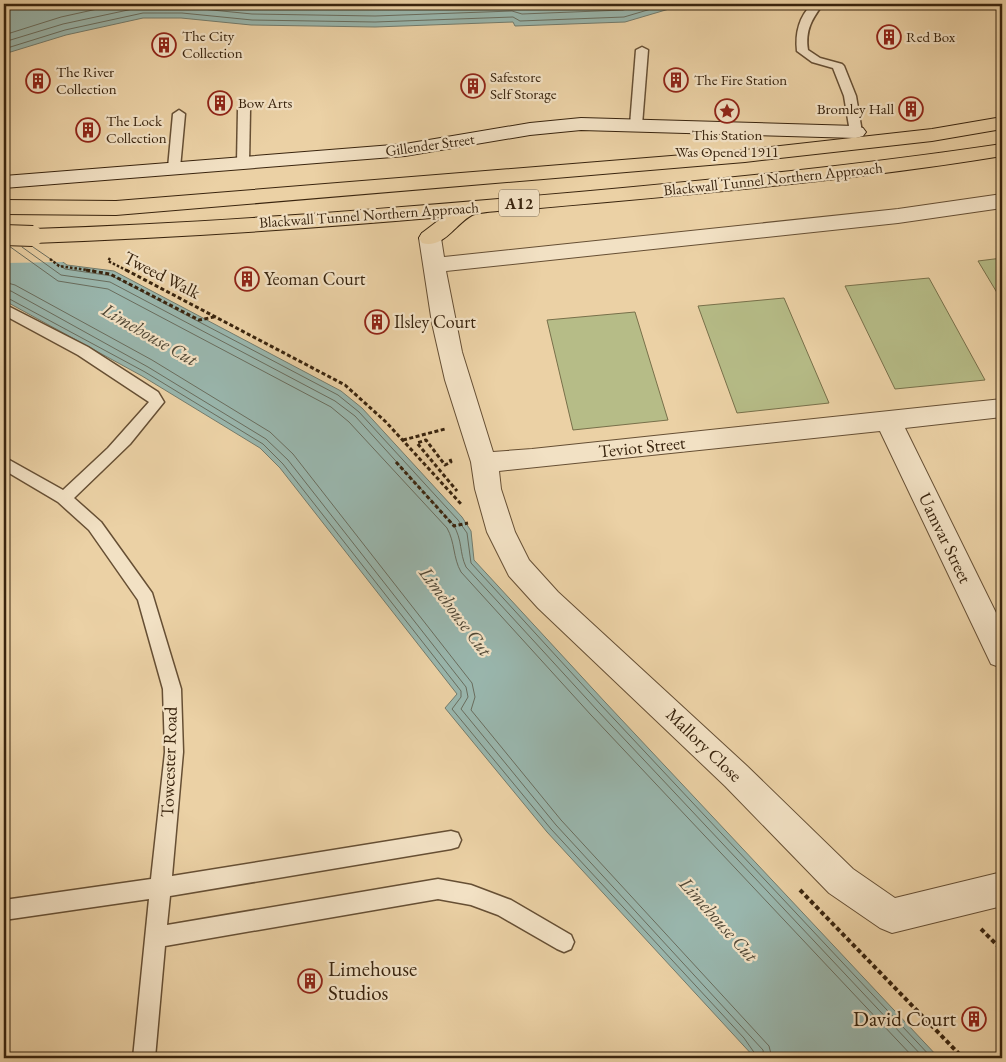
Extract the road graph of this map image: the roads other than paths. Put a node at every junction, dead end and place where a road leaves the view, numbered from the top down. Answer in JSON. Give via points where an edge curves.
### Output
{"nodes":[{"id":1,"x":818,"y":4,"type":"edge"},
{"id":2,"x":642,"y":50,"type":"dead end"},
{"id":3,"x":244,"y":110,"type":"dead end"},
{"id":4,"x":179,"y":114,"type":"dead end"},
{"id":5,"x":1002,"y":123,"type":"edge"},
{"id":6,"x":636,"y":125,"type":"junction"},
{"id":7,"x":856,"y":132,"type":"junction"},
{"id":8,"x":932,"y":135,"type":"junction"},
{"id":9,"x":1002,"y":150,"type":"edge"},
{"id":10,"x":243,"y":163,"type":"junction"},
{"id":11,"x":174,"y":168,"type":"junction"},
{"id":12,"x":4,"y":182,"type":"edge"},
{"id":13,"x":1002,"y":201,"type":"edge"},
{"id":14,"x":4,"y":207,"type":"edge"},
{"id":15,"x":468,"y":208,"type":"junction"},
{"id":16,"x":4,"y":235,"type":"edge"},
{"id":17,"x":430,"y":238,"type":"joint"},
{"id":18,"x":433,"y":266,"type":"junction"},
{"id":19,"x":4,"y":309,"type":"edge"},
{"id":20,"x":1002,"y":408,"type":"edge"},
{"id":21,"x":888,"y":420,"type":"junction"},
{"id":22,"x":484,"y":462,"type":"junction"},
{"id":23,"x":4,"y":463,"type":"edge"},
{"id":24,"x":64,"y":498,"type":"junction"},
{"id":25,"x":1002,"y":655,"type":"edge"},
{"id":26,"x":452,"y":840,"type":"dead end"},
{"id":27,"x":161,"y":888,"type":"junction"},
{"id":28,"x":1002,"y":889,"type":"edge"},
{"id":29,"x":4,"y":910,"type":"edge"},
{"id":30,"x":155,"y":937,"type":"junction"},
{"id":31,"x":564,"y":942,"type":"dead end"},
{"id":32,"x":144,"y":1058,"type":"edge"}],
"edges":[{"from":1,"to":7,"type":"lane","via":[[810,11],[803,26],[800,38],[803,51],[816,60],[838,66],[850,96]]},
{"from":2,"to":6,"type":"lane"},
{"from":3,"to":10,"type":"lane"},
{"from":4,"to":11,"type":"lane"},
{"from":5,"to":8,"type":"highway","name":"Blackwall Tunnel Northern Approach","number":"A12"},
{"from":6,"to":7,"type":"street","name":"Gillender Street"},
{"from":6,"to":10,"type":"street","name":"Gillender Street","via":[[581,124],[530,129],[405,150]]},
{"from":7,"to":8,"type":"highway"},
{"from":8,"to":14,"type":"highway","name":"Blackwall Tunnel Northern Approach","number":"A12","via":[[745,156],[116,208]]},
{"from":9,"to":15,"type":"highway","name":"Blackwall Tunnel Northern Approach","number":"A12","via":[[761,182]]},
{"from":10,"to":11,"type":"street","name":"Gillender Street"},
{"from":11,"to":12,"type":"street","name":"Gillender Street"},
{"from":13,"to":18,"type":"street","via":[[889,217]]},
{"from":15,"to":16,"type":"highway","name":"Blackwall Tunnel Northern Approach","number":"A12","bridge":true,"via":[[124,233]]},
{"from":15,"to":17,"type":"highway"},
{"from":17,"to":18,"type":"street"},
{"from":18,"to":22,"type":"street","via":[[454,369]]},
{"from":19,"to":24,"type":"lane","via":[[83,351],[153,396],[157,402],[133,434]]},
{"from":20,"to":21,"type":"street","name":"Teviot Street"},
{"from":21,"to":22,"type":"street","name":"Teviot Street"},
{"from":21,"to":25,"type":"street","name":"Uamvar Street"},
{"from":22,"to":28,"type":"street","name":"Mallory Close","via":[[501,532],[519,568],[548,600],[736,776],[841,881],[892,916]]},
{"from":23,"to":24,"type":"lane","name":"Towcester Road"},
{"from":24,"to":27,"type":"lane","name":"Towcester Road","via":[[95,526],[146,598],[172,689],[174,752]]},
{"from":26,"to":27,"type":"lane"},
{"from":27,"to":29,"type":"lane"},
{"from":27,"to":30,"type":"lane","name":"Towcester Road"},
{"from":30,"to":31,"type":"lane","via":[[438,888],[504,907]]},
{"from":30,"to":32,"type":"lane","name":"Towcester Road"}]}
